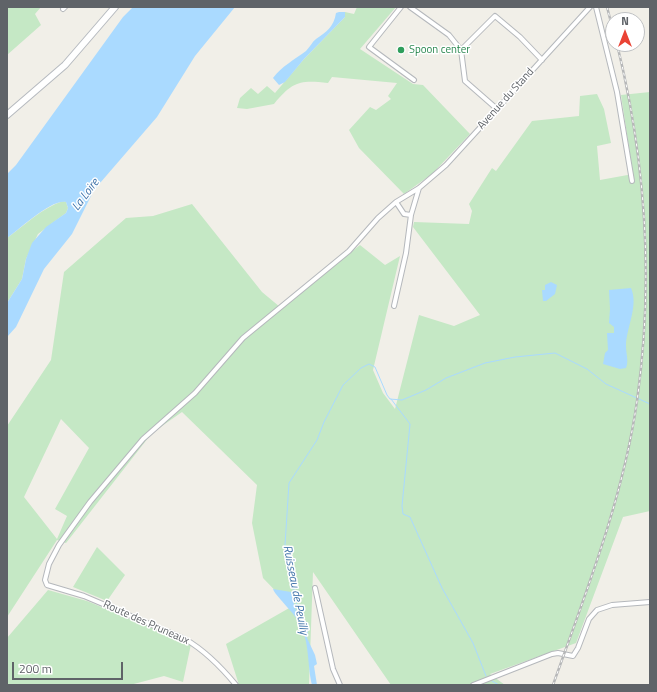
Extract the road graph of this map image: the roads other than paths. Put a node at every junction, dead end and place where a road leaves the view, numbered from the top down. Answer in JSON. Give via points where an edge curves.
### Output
{"nodes":[{"id":1,"x":115,"y":7,"type":"edge"},
{"id":2,"x":401,"y":7,"type":"edge"},
{"id":3,"x":410,"y":7,"type":"edge"},
{"id":4,"x":590,"y":7,"type":"edge"},
{"id":5,"x":596,"y":7,"type":"edge"},
{"id":6,"x":461,"y":50,"type":"junction"},
{"id":7,"x":542,"y":60,"type":"junction"},
{"id":8,"x":414,"y":80,"type":"dead end"},
{"id":9,"x":497,"y":109,"type":"junction"},
{"id":10,"x":7,"y":115,"type":"edge"},
{"id":11,"x":632,"y":181,"type":"dead end"},
{"id":12,"x":419,"y":188,"type":"junction"},
{"id":13,"x":396,"y":202,"type":"junction"},
{"id":14,"x":411,"y":215,"type":"junction"},
{"id":15,"x":394,"y":306,"type":"dead end"},
{"id":16,"x":45,"y":580,"type":"joint"},
{"id":17,"x":315,"y":588,"type":"dead end"},
{"id":18,"x":650,"y":602,"type":"edge"},
{"id":19,"x":236,"y":685,"type":"edge"},
{"id":20,"x":340,"y":685,"type":"edge"},
{"id":21,"x":473,"y":685,"type":"edge"}],
"edges":[{"from":1,"to":10,"type":"street","via":[[65,65]]},
{"from":2,"to":8,"type":"street","via":[[368,47]]},
{"from":3,"to":6,"type":"street","via":[[449,35]]},
{"from":4,"to":7,"type":"street","name":"Avenue du Stand"},
{"from":5,"to":11,"type":"street","via":[[617,92]]},
{"from":6,"to":7,"type":"street","via":[[495,16]]},
{"from":6,"to":9,"type":"street","via":[[464,81]]},
{"from":7,"to":9,"type":"street","name":"Avenue du Stand"},
{"from":9,"to":12,"type":"street","name":"Avenue du Stand","via":[[446,165]]},
{"from":12,"to":13,"type":"street","name":"Avenue du Stand"},
{"from":12,"to":14,"type":"street"},
{"from":13,"to":14,"type":"street","via":[[404,214]]},
{"from":13,"to":16,"type":"street","name":"Avenue du Stand","via":[[349,251],[243,338],[195,393],[143,438],[90,502],[59,545],[49,564]]},
{"from":14,"to":15,"type":"street","via":[[406,253]]},
{"from":16,"to":19,"type":"street","name":"Route des Pruneaux","via":[[47,585],[84,596],[189,641]]},
{"from":17,"to":20,"type":"street","via":[[333,669]]},
{"from":18,"to":21,"type":"street","via":[[612,605],[594,613],[589,619],[576,654],[552,654]]}]}
